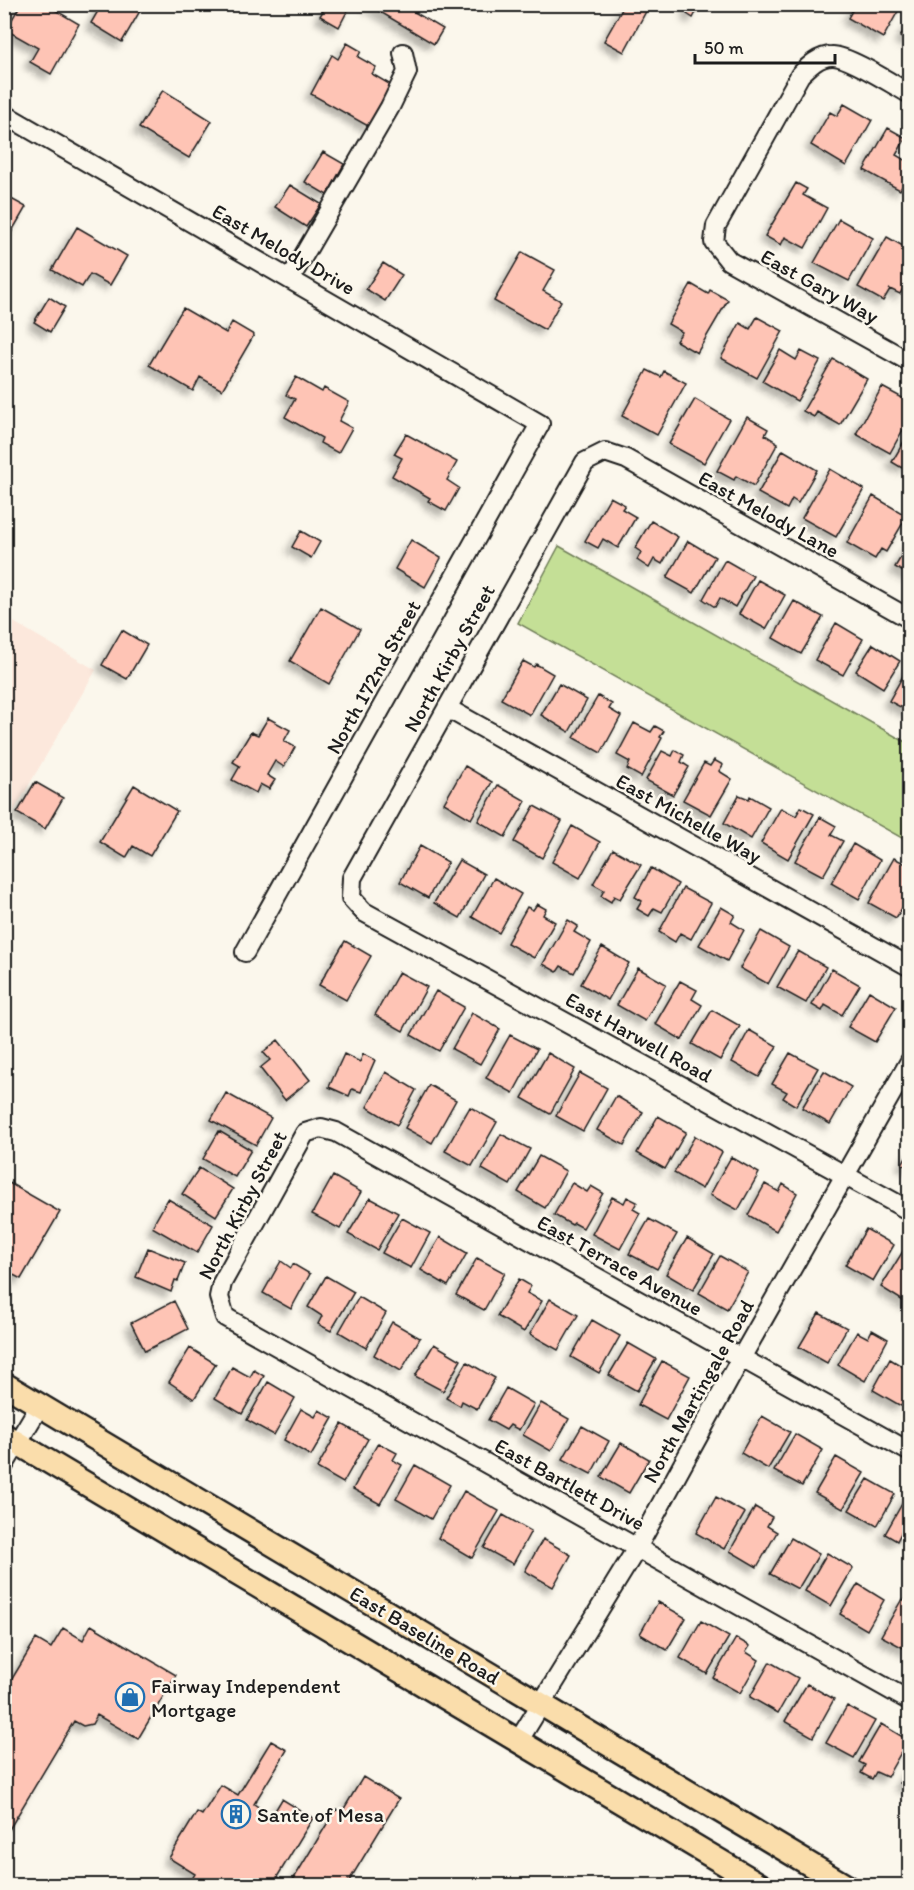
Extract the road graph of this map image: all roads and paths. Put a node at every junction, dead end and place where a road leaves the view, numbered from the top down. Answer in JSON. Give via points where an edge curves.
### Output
{"nodes":[{"id":1,"x":403,"y":52,"type":"dead end"},
{"id":2,"x":909,"y":94,"type":"edge"},
{"id":3,"x":4,"y":114,"type":"edge"},
{"id":4,"x":290,"y":279,"type":"junction"},
{"id":5,"x":909,"y":362,"type":"edge"},
{"id":6,"x":540,"y":424,"type":"joint"},
{"id":7,"x":605,"y":452,"type":"joint"},
{"id":8,"x":909,"y":619,"type":"edge"},
{"id":9,"x":447,"y":708,"type":"junction"},
{"id":10,"x":351,"y":898,"type":"joint"},
{"id":11,"x":245,"y":952,"type":"dead end"},
{"id":12,"x":909,"y":967,"type":"edge"},
{"id":13,"x":909,"y":1061,"type":"edge"},
{"id":14,"x":305,"y":1133,"type":"joint"},
{"id":15,"x":846,"y":1176,"type":"junction"},
{"id":16,"x":909,"y":1211,"type":"edge"},
{"id":17,"x":219,"y":1297,"type":"joint"},
{"id":18,"x":741,"y":1358,"type":"junction"},
{"id":19,"x":4,"y":1384,"type":"edge"},
{"id":20,"x":40,"y":1405,"type":"junction"},
{"id":21,"x":11,"y":1439,"type":"edge"},
{"id":22,"x":909,"y":1452,"type":"edge"},
{"id":23,"x":4,"y":1465,"type":"edge"},
{"id":24,"x":637,"y":1548,"type":"junction"},
{"id":25,"x":909,"y":1701,"type":"edge"},
{"id":26,"x":541,"y":1703,"type":"junction"},
{"id":27,"x":519,"y":1740,"type":"junction"},
{"id":28,"x":762,"y":1886,"type":"edge"},
{"id":29,"x":846,"y":1886,"type":"edge"}],
"edges":[{"from":1,"to":4,"type":"street","via":[[408,72]]},
{"from":2,"to":5,"type":"street","name":"East Gary Way","via":[[847,59],[833,56],[812,63],[800,75],[716,226],[714,242],[729,261]]},
{"from":3,"to":4,"type":"street","name":"East Melody Drive"},
{"from":4,"to":6,"type":"street","name":"East Melody Drive"},
{"from":6,"to":11,"type":"street","name":"North 172nd Street"},
{"from":7,"to":8,"type":"street","name":"East Melody Lane","via":[[626,459]]},
{"from":7,"to":9,"type":"street","name":"North Kirby Street","via":[[585,462]]},
{"from":9,"to":10,"type":"street","name":"North Kirby Street","via":[[352,878]]},
{"from":9,"to":12,"type":"street","name":"East Michelle Way"},
{"from":10,"to":15,"type":"street","name":"East Harwell Road","via":[[364,912]]},
{"from":13,"to":15,"type":"street","name":"North Martingale Road"},
{"from":14,"to":17,"type":"street","name":"North Kirby Street","via":[[222,1282]]},
{"from":14,"to":18,"type":"street","name":"East Terrace Avenue","via":[[321,1128],[336,1132]]},
{"from":15,"to":16,"type":"street","name":"East Harwell Road"},
{"from":15,"to":18,"type":"street","name":"North Martingale Road"},
{"from":17,"to":24,"type":"street","name":"East Bartlett Drive","via":[[225,1317]]},
{"from":18,"to":22,"type":"street","name":"East Terrace Avenue"},
{"from":18,"to":24,"type":"street","name":"North Martingale Road"},
{"from":19,"to":20,"type":"main road","name":"East Baseline Road"},
{"from":20,"to":21,"type":"street"},
{"from":20,"to":26,"type":"main road","name":"East Baseline Road"},
{"from":21,"to":23,"type":"street"},
{"from":21,"to":27,"type":"main road","name":"East Baseline Road"},
{"from":24,"to":25,"type":"street","name":"East Bartlett Drive"},
{"from":24,"to":26,"type":"street","name":"North Martingale Road"},
{"from":26,"to":27,"type":"street","name":"North Martingale Road"},
{"from":26,"to":29,"type":"main road","name":"East Baseline Road"},
{"from":27,"to":28,"type":"main road","name":"East Baseline Road"}]}
